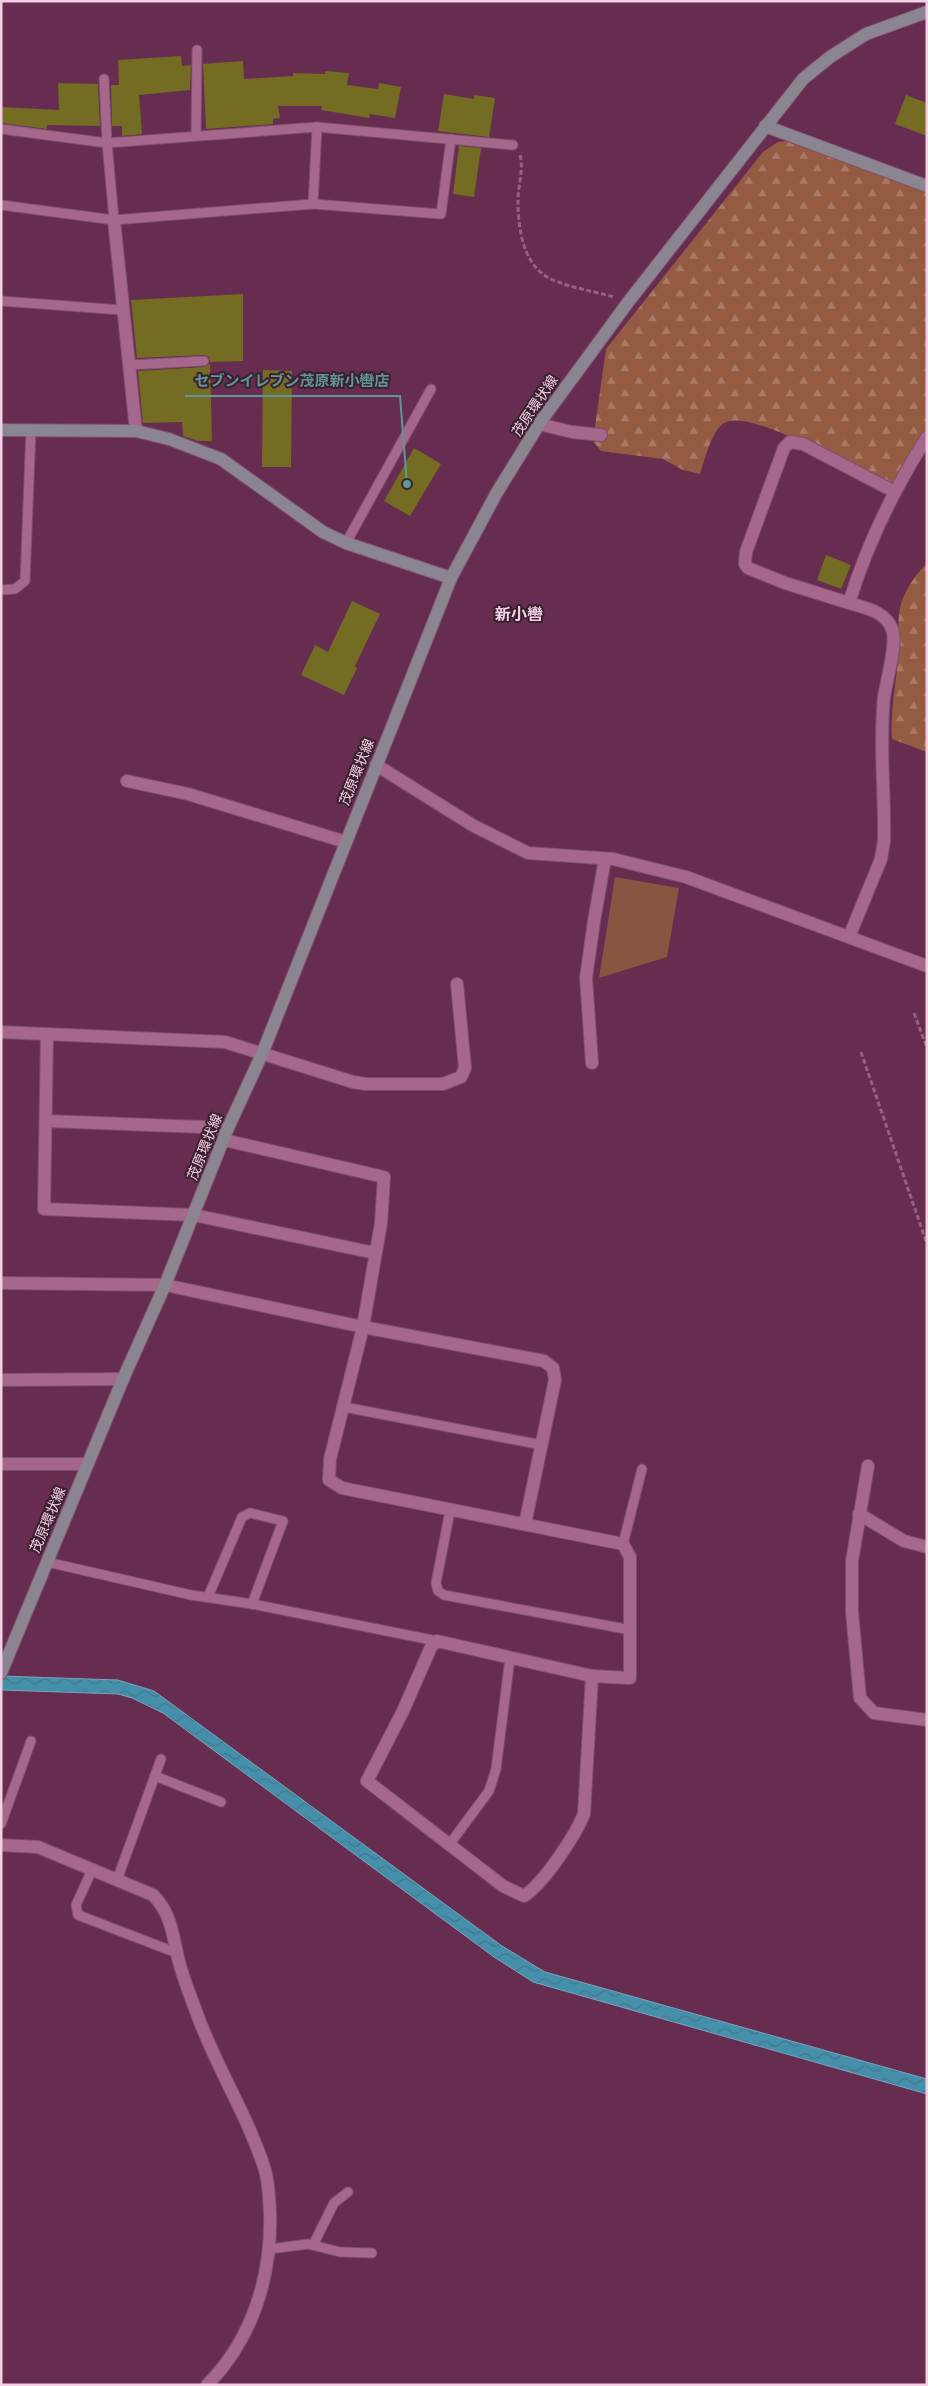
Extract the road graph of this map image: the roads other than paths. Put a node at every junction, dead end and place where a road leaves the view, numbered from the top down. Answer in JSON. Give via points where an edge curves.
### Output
{"nodes":[{"id":1,"x":927,"y":12,"type":"edge"},
{"id":2,"x":196,"y":50,"type":"dead end"},
{"id":3,"x":104,"y":79,"type":"dead end"},
{"id":4,"x":765,"y":126,"type":"junction"},
{"id":5,"x":317,"y":127,"type":"junction"},
{"id":6,"x":1,"y":129,"type":"edge"},
{"id":7,"x":196,"y":136,"type":"junction"},
{"id":8,"x":451,"y":138,"type":"junction"},
{"id":9,"x":106,"y":143,"type":"junction"},
{"id":10,"x":513,"y":145,"type":"road end"},
{"id":11,"x":927,"y":186,"type":"edge"},
{"id":12,"x":313,"y":204,"type":"junction"},
{"id":13,"x":1,"y":205,"type":"edge"},
{"id":14,"x":114,"y":220,"type":"junction"},
{"id":15,"x":1,"y":301,"type":"edge"},
{"id":16,"x":122,"y":310,"type":"junction"},
{"id":17,"x":204,"y":361,"type":"dead end"},
{"id":18,"x":129,"y":366,"type":"junction"},
{"id":19,"x":431,"y":388,"type":"dead end"},
{"id":20,"x":539,"y":424,"type":"junction"},
{"id":21,"x":31,"y":429,"type":"junction"},
{"id":22,"x":1,"y":430,"type":"edge"},
{"id":23,"x":136,"y":431,"type":"junction"},
{"id":24,"x":601,"y":436,"type":"dead end"},
{"id":25,"x":927,"y":437,"type":"edge"},
{"id":26,"x":894,"y":492,"type":"junction"},
{"id":27,"x":346,"y":544,"type":"junction"},
{"id":28,"x":451,"y":578,"type":"junction"},
{"id":29,"x":1,"y":590,"type":"edge"},
{"id":30,"x":848,"y":603,"type":"junction"},
{"id":31,"x":376,"y":765,"type":"junction"},
{"id":32,"x":127,"y":781,"type":"dead end"},
{"id":33,"x":346,"y":842,"type":"junction"},
{"id":34,"x":605,"y":859,"type":"junction"},
{"id":35,"x":849,"y":937,"type":"junction"},
{"id":36,"x":927,"y":966,"type":"edge"},
{"id":37,"x":457,"y":984,"type":"dead end"},
{"id":38,"x":1,"y":1032,"type":"edge"},
{"id":39,"x":47,"y":1034,"type":"junction"},
{"id":40,"x":262,"y":1054,"type":"junction"},
{"id":41,"x":592,"y":1062,"type":"dead end"},
{"id":42,"x":47,"y":1121,"type":"junction"},
{"id":43,"x":226,"y":1134,"type":"junction"},
{"id":44,"x":194,"y":1215,"type":"junction"},
{"id":45,"x":375,"y":1253,"type":"junction"},
{"id":46,"x":1,"y":1282,"type":"edge"},
{"id":47,"x":166,"y":1285,"type":"junction"},
{"id":48,"x":363,"y":1327,"type":"junction"},
{"id":49,"x":123,"y":1379,"type":"junction"},
{"id":50,"x":1,"y":1380,"type":"edge"},
{"id":51,"x":344,"y":1407,"type":"junction"},
{"id":52,"x":542,"y":1445,"type":"junction"},
{"id":53,"x":1,"y":1464,"type":"edge"},
{"id":54,"x":88,"y":1464,"type":"junction"},
{"id":55,"x":868,"y":1466,"type":"dead end"},
{"id":56,"x":642,"y":1469,"type":"dead end"},
{"id":57,"x":450,"y":1511,"type":"junction"},
{"id":58,"x":859,"y":1514,"type":"junction"},
{"id":59,"x":525,"y":1524,"type":"junction"},
{"id":60,"x":623,"y":1544,"type":"junction"},
{"id":61,"x":927,"y":1547,"type":"edge"},
{"id":62,"x":47,"y":1562,"type":"junction"},
{"id":63,"x":208,"y":1597,"type":"junction"},
{"id":64,"x":252,"y":1604,"type":"junction"},
{"id":65,"x":631,"y":1630,"type":"junction"},
{"id":66,"x":438,"y":1641,"type":"junction"},
{"id":67,"x":5,"y":1655,"type":"edge"},
{"id":68,"x":510,"y":1658,"type":"junction"},
{"id":69,"x":1,"y":1673,"type":"edge"},
{"id":70,"x":592,"y":1676,"type":"junction"},
{"id":71,"x":927,"y":1720,"type":"edge"},
{"id":72,"x":31,"y":1742,"type":"dead end"},
{"id":73,"x":161,"y":1760,"type":"dead end"},
{"id":74,"x":154,"y":1776,"type":"junction"},
{"id":75,"x":221,"y":1802,"type":"dead end"},
{"id":76,"x":1,"y":1824,"type":"edge"},
{"id":77,"x":1,"y":1845,"type":"edge"},
{"id":78,"x":449,"y":1845,"type":"junction"},
{"id":79,"x":92,"y":1870,"type":"junction"},
{"id":80,"x":117,"y":1880,"type":"junction"},
{"id":81,"x":177,"y":1953,"type":"junction"},
{"id":82,"x":348,"y":2192,"type":"dead end"},
{"id":83,"x":313,"y":2245,"type":"junction"},
{"id":84,"x":270,"y":2249,"type":"junction"},
{"id":85,"x":372,"y":2253,"type":"dead end"},
{"id":86,"x":208,"y":2385,"type":"edge"}],
"edges":[{"from":1,"to":4,"type":"main road","name":"茂原環状線","via":[[866,34],[830,57],[803,79]]},
{"from":2,"to":7,"type":"lane"},
{"from":3,"to":9,"type":"lane"},
{"from":4,"to":11,"type":"main road"},
{"from":4,"to":20,"type":"main road","name":"茂原環状線","via":[[629,301]]},
{"from":5,"to":7,"type":"lane"},
{"from":5,"to":8,"type":"lane"},
{"from":5,"to":12,"type":"lane"},
{"from":6,"to":9,"type":"lane"},
{"from":7,"to":9,"type":"lane"},
{"from":8,"to":10,"type":"lane"},
{"from":8,"to":12,"type":"lane","via":[[441,214]]},
{"from":9,"to":14,"type":"lane"},
{"from":12,"to":14,"type":"lane"},
{"from":13,"to":14,"type":"lane"},
{"from":14,"to":16,"type":"street"},
{"from":15,"to":16,"type":"lane"},
{"from":16,"to":18,"type":"street"},
{"from":17,"to":18,"type":"lane"},
{"from":18,"to":23,"type":"street"},
{"from":19,"to":27,"type":"lane"},
{"from":20,"to":24,"type":"street"},
{"from":20,"to":28,"type":"main road","name":"茂原環状線","via":[[496,494]]},
{"from":21,"to":22,"type":"main road"},
{"from":21,"to":23,"type":"main road"},
{"from":21,"to":29,"type":"lane","via":[[25,582],[15,589]]},
{"from":23,"to":27,"type":"main road","via":[[221,458],[323,532]]},
{"from":25,"to":26,"type":"street"},
{"from":26,"to":30,"type":"street","via":[[864,556]]},
{"from":26,"to":30,"type":"street","via":[[803,444],[790,442],[784,448],[746,552],[745,564],[785,583]]},
{"from":27,"to":28,"type":"main road"},
{"from":28,"to":31,"type":"main road","name":"茂原環状線"},
{"from":30,"to":35,"type":"street","via":[[876,611],[886,618],[893,631],[882,716],[884,842],[881,859]]},
{"from":31,"to":33,"type":"main road","name":"茂原環状線"},
{"from":31,"to":34,"type":"street","via":[[474,826],[528,853]]},
{"from":32,"to":33,"type":"street","via":[[188,794]]},
{"from":33,"to":40,"type":"main road","name":"茂原環状線"},
{"from":34,"to":35,"type":"street","via":[[686,877]]},
{"from":34,"to":41,"type":"street","via":[[586,978]]},
{"from":35,"to":36,"type":"street"},
{"from":37,"to":40,"type":"street","via":[[465,1068],[461,1077],[454,1081],[443,1084],[366,1084]]},
{"from":38,"to":39,"type":"street"},
{"from":39,"to":40,"type":"street","via":[[225,1042]]},
{"from":39,"to":42,"type":"street"},
{"from":40,"to":43,"type":"main road","name":"茂原環状線"},
{"from":42,"to":43,"type":"street"},
{"from":42,"to":44,"type":"street","via":[[44,1209]]},
{"from":43,"to":44,"type":"main road","name":"茂原環状線"},
{"from":43,"to":45,"type":"street","via":[[384,1177]]},
{"from":44,"to":45,"type":"street"},
{"from":44,"to":47,"type":"main road","name":"茂原環状線"},
{"from":45,"to":48,"type":"street"},
{"from":46,"to":47,"type":"street"},
{"from":47,"to":48,"type":"street"},
{"from":47,"to":49,"type":"main road","name":"茂原環状線"},
{"from":48,"to":51,"type":"street"},
{"from":48,"to":52,"type":"street","via":[[544,1361],[553,1368],[556,1380]]},
{"from":49,"to":50,"type":"street"},
{"from":49,"to":54,"type":"main road","name":"茂原環状線"},
{"from":51,"to":52,"type":"lane"},
{"from":51,"to":57,"type":"street","via":[[330,1458],[329,1480],[342,1488]]},
{"from":52,"to":59,"type":"street"},
{"from":53,"to":54,"type":"street"},
{"from":54,"to":62,"type":"main road","name":"茂原環状線"},
{"from":55,"to":58,"type":"street"},
{"from":56,"to":60,"type":"lane"},
{"from":57,"to":59,"type":"street"},
{"from":57,"to":65,"type":"lane","via":[[436,1582],[438,1591],[444,1595]]},
{"from":58,"to":61,"type":"street","via":[[904,1541]]},
{"from":58,"to":71,"type":"street","via":[[852,1560],[852,1612],[860,1698],[874,1713]]},
{"from":59,"to":60,"type":"street"},
{"from":60,"to":65,"type":"street","via":[[630,1557]]},
{"from":62,"to":63,"type":"lane"},
{"from":62,"to":67,"type":"main road","name":"茂原環状線"},
{"from":63,"to":64,"type":"lane"},
{"from":63,"to":64,"type":"lane","via":[[242,1517],[250,1513],[282,1521]]},
{"from":64,"to":66,"type":"lane"},
{"from":65,"to":70,"type":"street","via":[[630,1678]]},
{"from":66,"to":68,"type":"street"},
{"from":66,"to":78,"type":"street","via":[[431,1647],[367,1781]]},
{"from":67,"to":69,"type":"main road","name":"茂原環状線"},
{"from":68,"to":70,"type":"street"},
{"from":68,"to":78,"type":"lane","via":[[496,1769],[489,1791]]},
{"from":70,"to":78,"type":"street","via":[[584,1814],[579,1827],[533,1890],[524,1896],[515,1893]]},
{"from":72,"to":76,"type":"lane"},
{"from":73,"to":74,"type":"lane"},
{"from":74,"to":75,"type":"lane"},
{"from":74,"to":80,"type":"lane"},
{"from":77,"to":79,"type":"street","via":[[38,1847]]},
{"from":79,"to":80,"type":"street"},
{"from":79,"to":81,"type":"lane","via":[[76,1905],[78,1915]]},
{"from":80,"to":81,"type":"street","via":[[153,1895],[163,1904],[174,1930]]},
{"from":81,"to":84,"type":"street","via":[[209,2048],[243,2115],[266,2172]]},
{"from":82,"to":83,"type":"lane","via":[[334,2203]]},
{"from":83,"to":84,"type":"lane"},
{"from":83,"to":85,"type":"lane","via":[[340,2252]]},
{"from":84,"to":86,"type":"street","via":[[265,2280],[245,2334],[223,2369]]}]}
